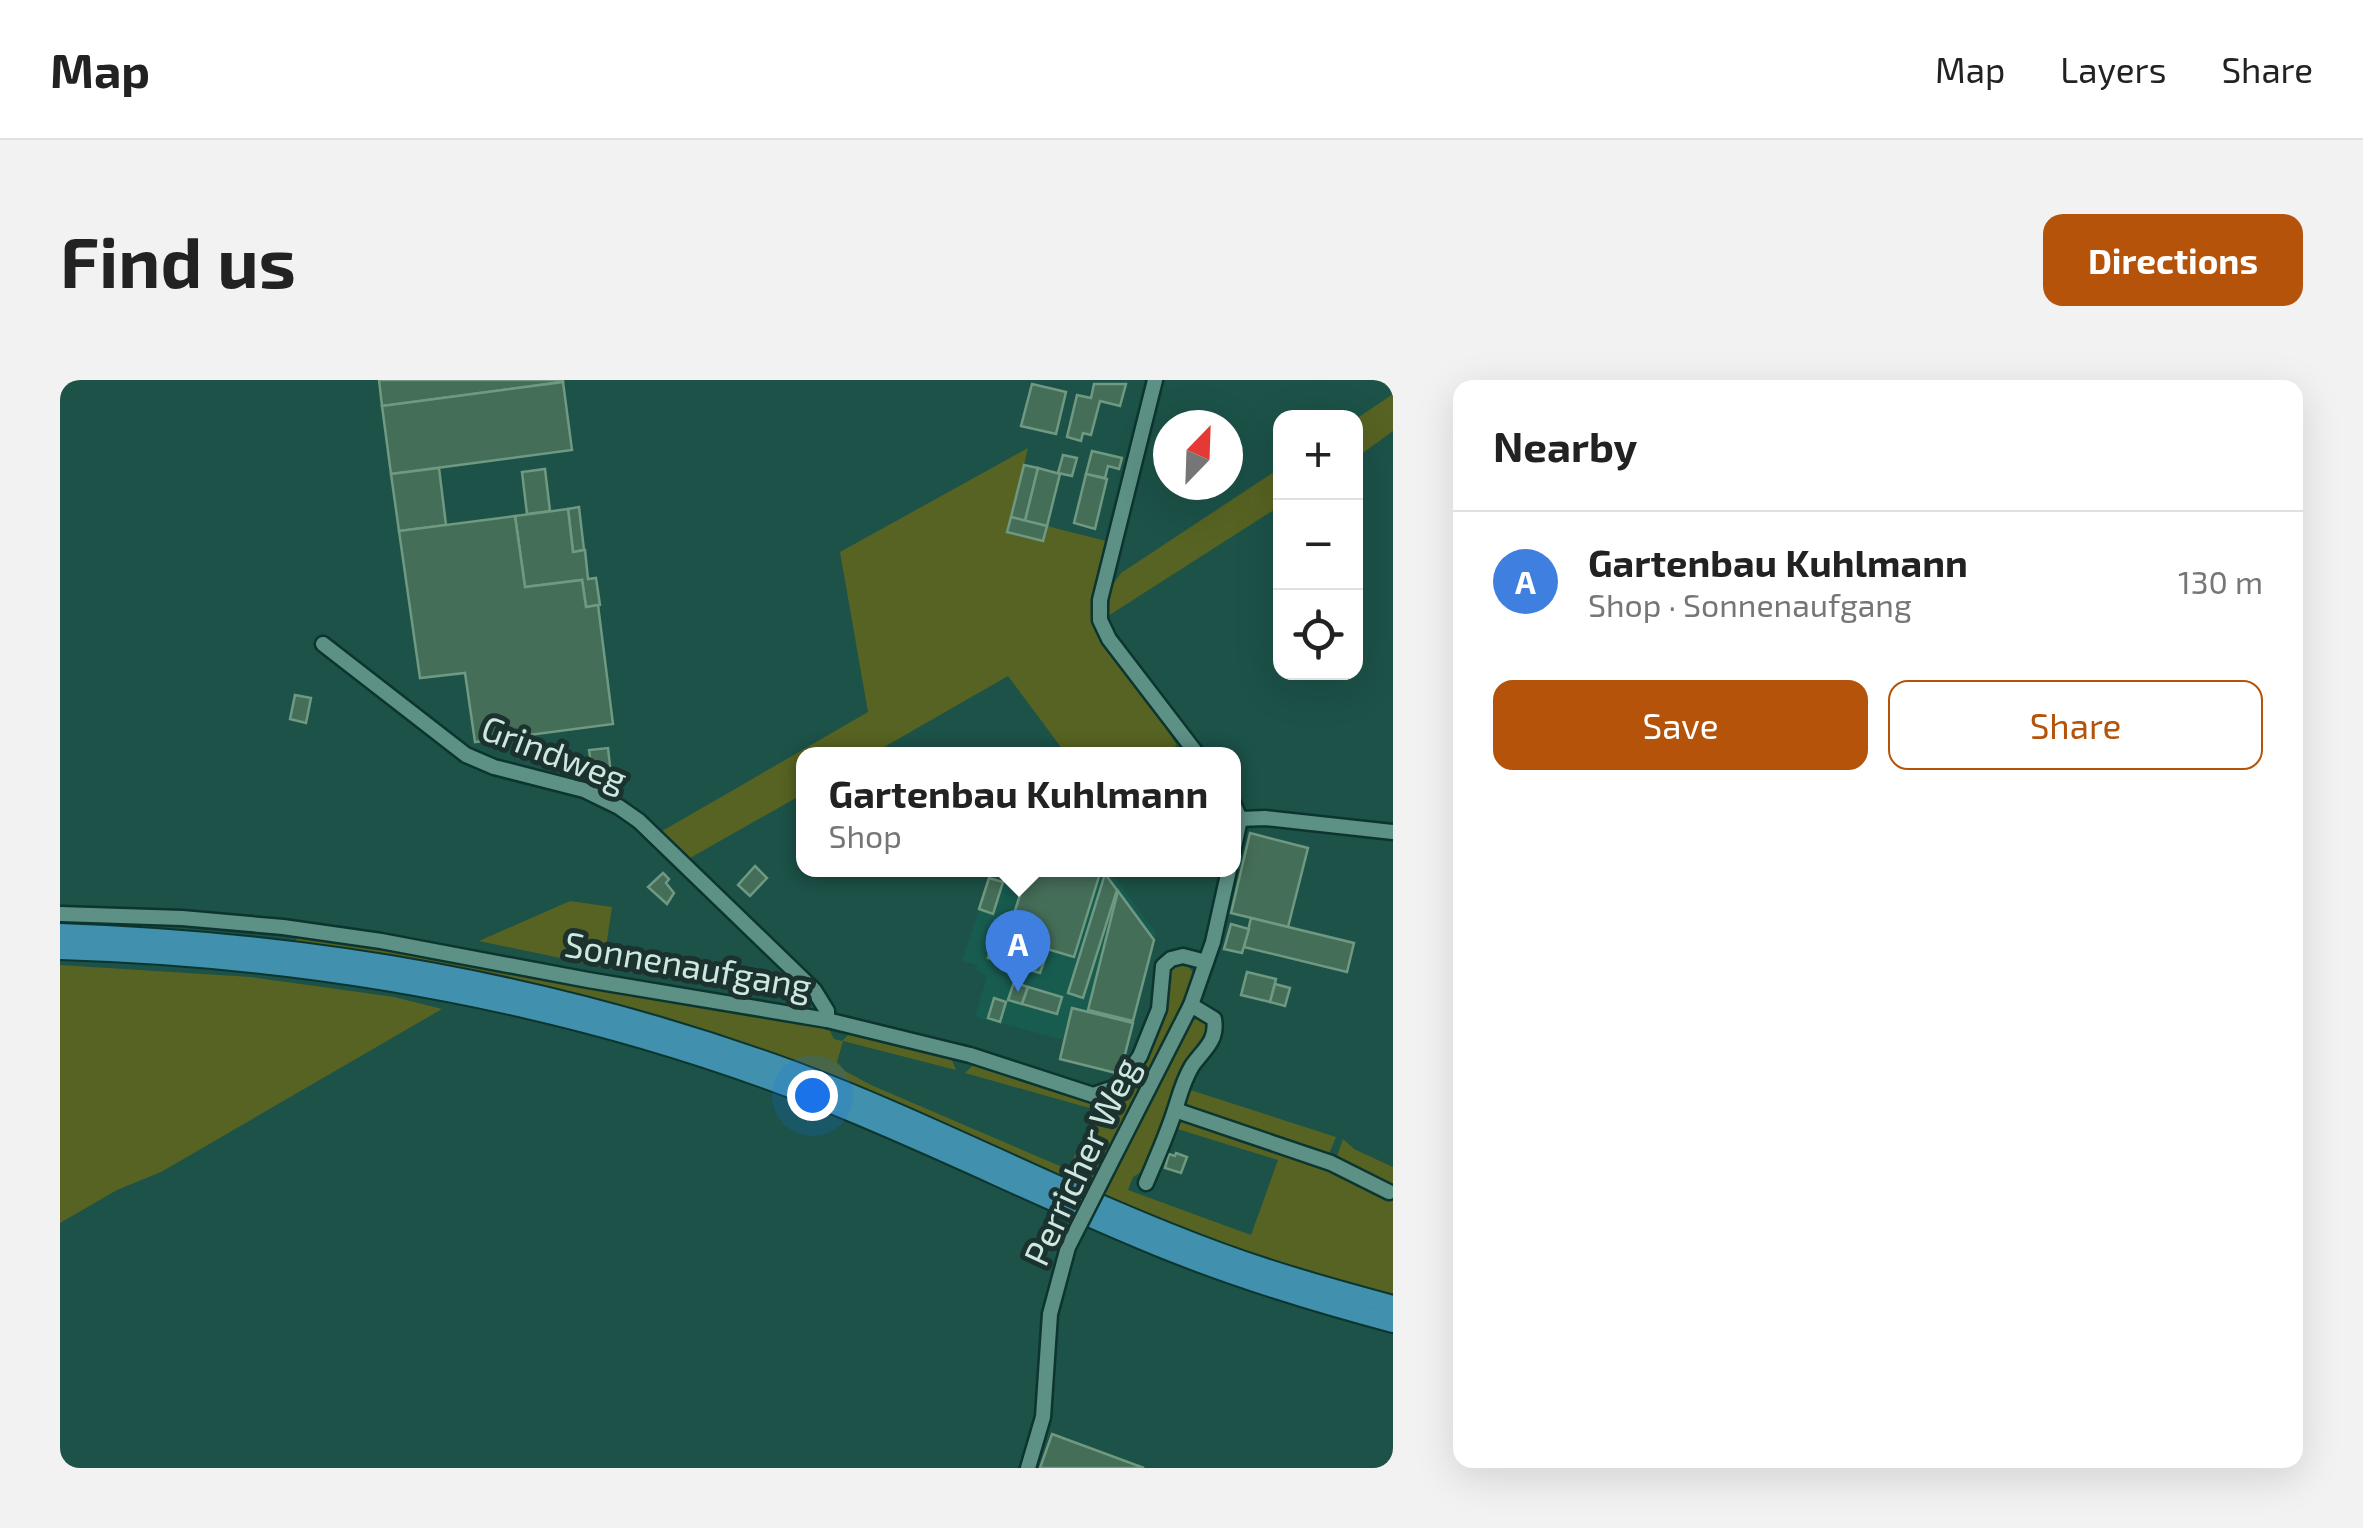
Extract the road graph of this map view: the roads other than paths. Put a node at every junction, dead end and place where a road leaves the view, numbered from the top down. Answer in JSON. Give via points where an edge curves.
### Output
{"nodes":[{"id":1,"x":1154,"y":380,"type":"edge"},
{"id":2,"x":323,"y":644,"type":"dead end"},
{"id":3,"x":1192,"y":747,"type":"edge"},
{"id":4,"x":1241,"y":819,"type":"edge"},
{"id":5,"x":1393,"y":832,"type":"edge"},
{"id":6,"x":1227,"y":877,"type":"edge"},
{"id":7,"x":60,"y":914,"type":"edge"},
{"id":8,"x":60,"y":933,"type":"edge"},
{"id":9,"x":60,"y":950,"type":"edge"},
{"id":10,"x":1206,"y":962,"type":"junction"},
{"id":11,"x":1190,"y":1005,"type":"junction"},
{"id":12,"x":826,"y":1020,"type":"junction"},
{"id":13,"x":1175,"y":1110,"type":"junction"},
{"id":14,"x":1146,"y":1182,"type":"dead end"},
{"id":15,"x":1389,"y":1192,"type":"dead end"},
{"id":16,"x":1393,"y":1305,"type":"edge"},
{"id":17,"x":1393,"y":1323,"type":"edge"},
{"id":18,"x":1028,"y":1468,"type":"edge"}],
"edges":[{"from":1,"to":3,"type":"street","via":[[1100,620]]},
{"from":2,"to":12,"type":"street","name":"Grindweg","via":[[466,755],[619,807],[814,990]]},
{"from":4,"to":5,"type":"street"},
{"from":6,"to":10,"type":"street","name":"Perricher Weg"},
{"from":7,"to":12,"type":"street","name":"Sonnenaufgang","via":[[348,936]]},
{"from":8,"to":16,"type":"main road","via":[[323,952],[602,1009],[837,1088],[1217,1251]]},
{"from":9,"to":17,"type":"main road","via":[[322,970],[452,991],[597,1026],[830,1104],[1198,1262]]},
{"from":10,"to":11,"type":"street","name":"Perricher Weg"},
{"from":10,"to":12,"type":"street","name":"Sonnenaufgang","via":[[1183,956],[1164,966],[1152,1032],[1128,1076],[1093,1095],[970,1055]]},
{"from":11,"to":13,"type":"street","name":"Perricher Weg","via":[[1214,1019],[1216,1029],[1181,1087]]},
{"from":11,"to":18,"type":"street","name":"Perricher Weg","bridge":true,"via":[[1068,1246],[1050,1314],[1043,1417]]},
{"from":13,"to":14,"type":"street","name":"Perricher Weg"},
{"from":13,"to":15,"type":"street","name":"Perricher Weg","via":[[1331,1163]]}]}
